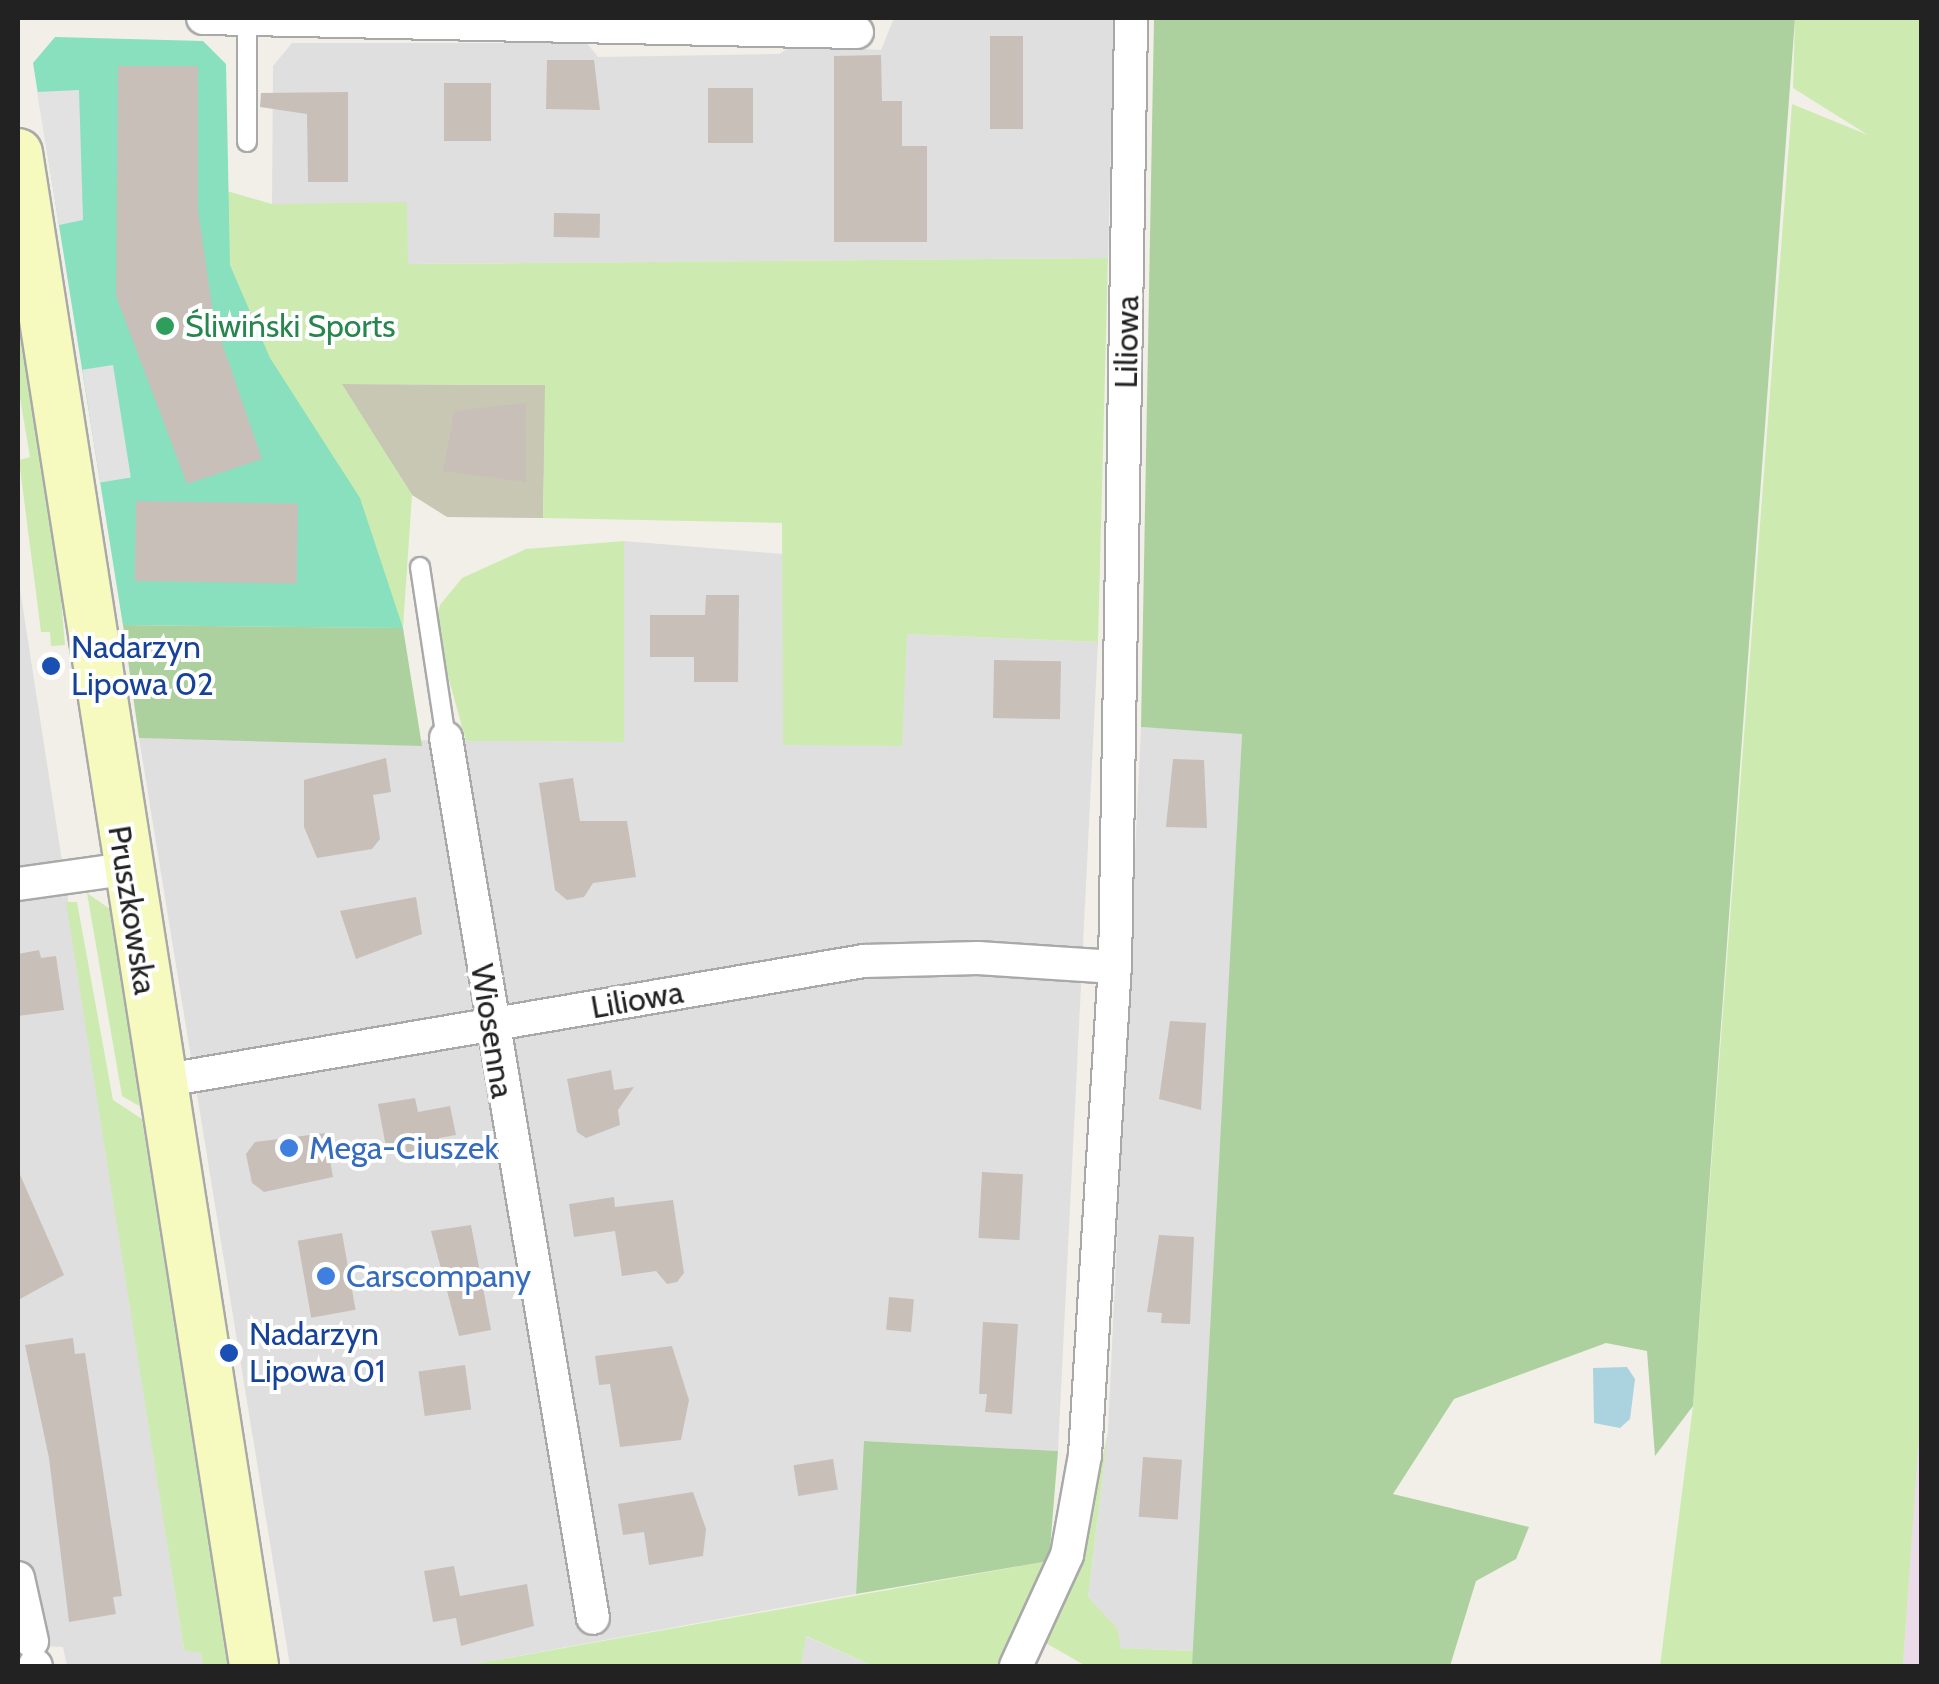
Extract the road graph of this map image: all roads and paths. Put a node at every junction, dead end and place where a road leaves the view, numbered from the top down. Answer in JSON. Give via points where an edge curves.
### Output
{"nodes":[{"id":1,"x":203,"y":18,"type":"edge"},
{"id":2,"x":247,"y":18,"type":"edge"},
{"id":3,"x":1131,"y":18,"type":"edge"},
{"id":4,"x":512,"y":23,"type":"edge"},
{"id":5,"x":858,"y":32,"type":"dead end"},
{"id":6,"x":247,"y":142,"type":"dead end"},
{"id":7,"x":18,"y":152,"type":"edge"},
{"id":8,"x":420,"y":567,"type":"dead end"},
{"id":9,"x":446,"y":738,"type":"joint"},
{"id":10,"x":125,"y":869,"type":"junction"},
{"id":11,"x":18,"y":884,"type":"edge"},
{"id":12,"x":1116,"y":967,"type":"junction"},
{"id":13,"x":490,"y":1025,"type":"junction"},
{"id":14,"x":161,"y":1081,"type":"junction"},
{"id":15,"x":18,"y":1578,"type":"edge"},
{"id":16,"x":593,"y":1618,"type":"dead end"},
{"id":17,"x":34,"y":1658,"type":"edge"},
{"id":18,"x":254,"y":1666,"type":"edge"},
{"id":19,"x":1016,"y":1666,"type":"edge"}],
"edges":[{"from":1,"to":2,"type":"street"},
{"from":2,"to":4,"type":"street"},
{"from":2,"to":6,"type":"lane"},
{"from":3,"to":12,"type":"street","name":"Liliowa"},
{"from":4,"to":5,"type":"street"},
{"from":7,"to":10,"type":"street","name":"Pruszkowska"},
{"from":8,"to":9,"type":"lane"},
{"from":9,"to":13,"type":"street","name":"Wiosenna"},
{"from":10,"to":11,"type":"street"},
{"from":10,"to":14,"type":"street","name":"Pruszkowska"},
{"from":12,"to":13,"type":"street","name":"Liliowa","via":[[978,958],[864,961]]},
{"from":12,"to":19,"type":"street","name":"Liliowa","via":[[1085,1455],[1067,1556]]},
{"from":13,"to":14,"type":"street","name":"Liliowa"},
{"from":13,"to":16,"type":"street","name":"Wiosenna"},
{"from":14,"to":18,"type":"street","name":"Pruszkowska"},
{"from":15,"to":17,"type":"street"}]}
